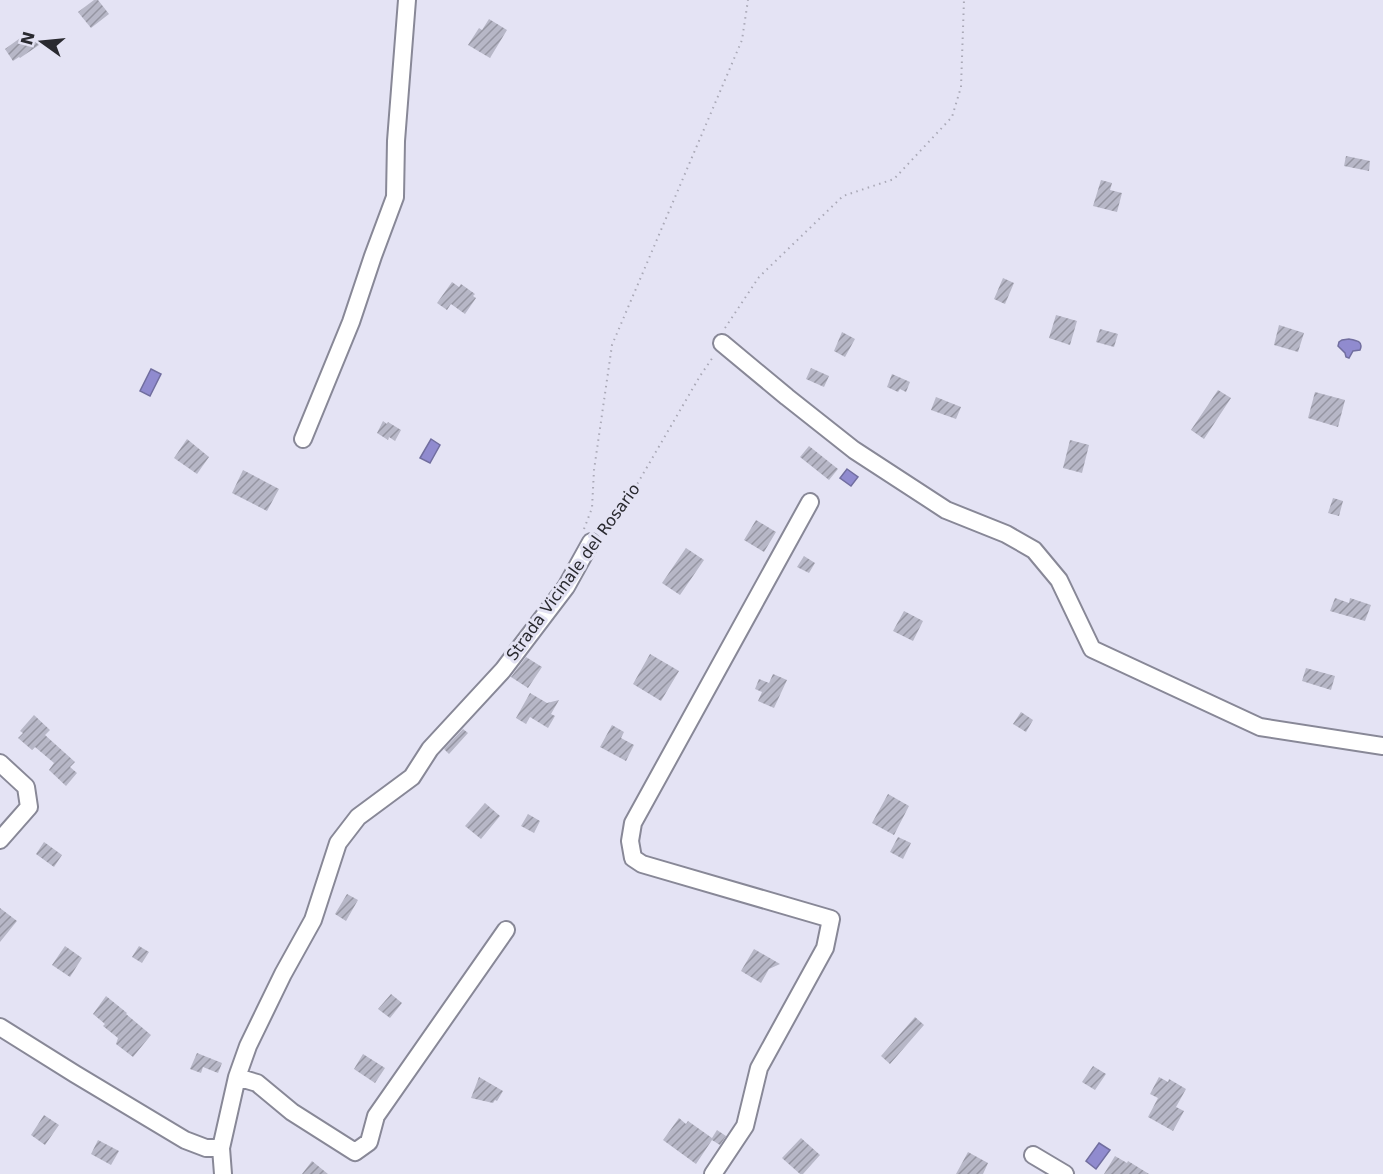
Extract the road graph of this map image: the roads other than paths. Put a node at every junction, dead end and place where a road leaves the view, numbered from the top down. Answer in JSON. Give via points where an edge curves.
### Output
{"nodes":[{"id":1,"x":407,"y":0,"type":"edge"},
{"id":2,"x":722,"y":343,"type":"road end"},
{"id":3,"x":303,"y":439,"type":"dead end"},
{"id":4,"x":810,"y":502,"type":"dead end"},
{"id":5,"x":586,"y":538,"type":"road end"},
{"id":6,"x":1383,"y":746,"type":"edge"},
{"id":7,"x":0,"y":763,"type":"edge"},
{"id":8,"x":0,"y":840,"type":"edge"},
{"id":9,"x":506,"y":930,"type":"dead end"},
{"id":10,"x":0,"y":1027,"type":"edge"},
{"id":11,"x":237,"y":1077,"type":"junction"},
{"id":12,"x":221,"y":1148,"type":"junction"},
{"id":13,"x":1033,"y":1155,"type":"dead end"},
{"id":14,"x":223,"y":1174,"type":"edge"},
{"id":15,"x":713,"y":1174,"type":"edge"},
{"id":16,"x":1065,"y":1174,"type":"edge"}],
"edges":[{"from":1,"to":3,"type":"street","via":[[395,197],[351,322]]},
{"from":2,"to":6,"type":"street","via":[[854,450],[946,510],[1034,550],[1059,580],[1092,649],[1260,728]]},
{"from":4,"to":15,"type":"street","via":[[633,823],[630,840],[633,858],[642,864],[831,919],[825,948],[759,1068],[745,1126]]},
{"from":5,"to":11,"type":"street","name":"Strada Vicinale del Rosario","via":[[566,586],[503,670],[430,749],[412,777],[358,817],[338,843],[313,920],[248,1046]]},
{"from":7,"to":8,"type":"street","via":[[26,787],[29,807]]},
{"from":9,"to":11,"type":"street","via":[[376,1116],[369,1142],[355,1152],[292,1112],[257,1083]]},
{"from":10,"to":12,"type":"street","via":[[185,1140],[206,1148]]},
{"from":11,"to":12,"type":"street","name":"Strada Vicinale del Rosario"},
{"from":12,"to":14,"type":"street","name":"Strada Vicinale del Rosario"},
{"from":13,"to":16,"type":"street"}]}
